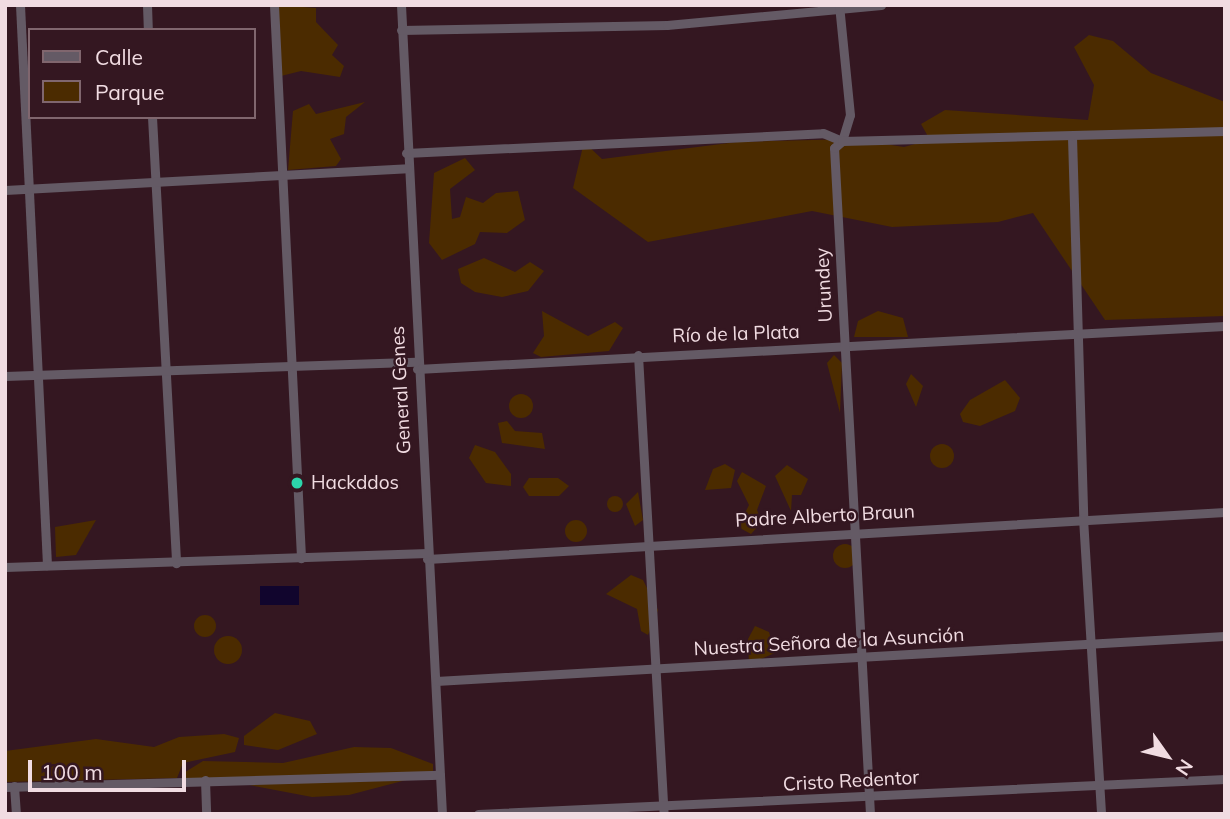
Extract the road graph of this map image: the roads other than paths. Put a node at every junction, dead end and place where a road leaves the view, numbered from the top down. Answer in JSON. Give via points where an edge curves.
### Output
{"nodes":[{"id":1,"x":20,"y":5,"type":"edge"},
{"id":2,"x":147,"y":5,"type":"edge"},
{"id":3,"x":274,"y":5,"type":"edge"},
{"id":4,"x":401,"y":5,"type":"edge"},
{"id":5,"x":881,"y":5,"type":"edge"},
{"id":6,"x":839,"y":7,"type":"edge"},
{"id":7,"x":148,"y":28,"type":"edge"},
{"id":8,"x":401,"y":30,"type":"junction"},
{"id":9,"x":152,"y":119,"type":"edge"},
{"id":10,"x":1225,"y":131,"type":"edge"},
{"id":11,"x":1072,"y":137,"type":"junction"},
{"id":12,"x":842,"y":141,"type":"junction"},
{"id":13,"x":406,"y":153,"type":"junction"},
{"id":14,"x":407,"y":168,"type":"junction"},
{"id":15,"x":281,"y":173,"type":"junction"},
{"id":16,"x":155,"y":181,"type":"junction"},
{"id":17,"x":30,"y":189,"type":"junction"},
{"id":18,"x":5,"y":190,"type":"edge"},
{"id":19,"x":1225,"y":326,"type":"edge"},
{"id":20,"x":1075,"y":332,"type":"junction"},
{"id":21,"x":844,"y":347,"type":"junction"},
{"id":22,"x":638,"y":355,"type":"junction"},
{"id":23,"x":291,"y":366,"type":"junction"},
{"id":24,"x":417,"y":366,"type":"junction"},
{"id":25,"x":164,"y":371,"type":"junction"},
{"id":26,"x":5,"y":376,"type":"edge"},
{"id":27,"x":40,"y":376,"type":"junction"},
{"id":28,"x":1225,"y":512,"type":"edge"},
{"id":29,"x":1083,"y":518,"type":"junction"},
{"id":30,"x":855,"y":533,"type":"junction"},
{"id":31,"x":649,"y":544,"type":"junction"},
{"id":32,"x":427,"y":556,"type":"junction"},
{"id":33,"x":301,"y":558,"type":"junction"},
{"id":34,"x":176,"y":563,"type":"junction"},
{"id":35,"x":47,"y":565,"type":"junction"},
{"id":36,"x":5,"y":567,"type":"edge"},
{"id":37,"x":1225,"y":636,"type":"edge"},
{"id":38,"x":1091,"y":644,"type":"junction"},
{"id":39,"x":864,"y":660,"type":"junction"},
{"id":40,"x":657,"y":669,"type":"junction"},
{"id":41,"x":436,"y":681,"type":"junction"},
{"id":42,"x":440,"y":775,"type":"junction"},
{"id":43,"x":1225,"y":779,"type":"edge"},
{"id":44,"x":205,"y":780,"type":"junction"},
{"id":45,"x":1099,"y":785,"type":"junction"},
{"id":46,"x":10,"y":786,"type":"edge"},
{"id":47,"x":869,"y":798,"type":"junction"},
{"id":48,"x":664,"y":810,"type":"edge"},
{"id":49,"x":16,"y":814,"type":"edge"},
{"id":50,"x":206,"y":814,"type":"edge"},
{"id":51,"x":442,"y":814,"type":"edge"},
{"id":52,"x":478,"y":814,"type":"edge"},
{"id":53,"x":870,"y":814,"type":"edge"},
{"id":54,"x":1101,"y":814,"type":"edge"}],
"edges":[{"from":1,"to":17,"type":"street"},
{"from":2,"to":7,"type":"street"},
{"from":3,"to":15,"type":"street"},
{"from":4,"to":8,"type":"street","name":"General Genes"},
{"from":5,"to":6,"type":"street"},
{"from":6,"to":8,"type":"street","via":[[667,25]]},
{"from":6,"to":12,"type":"street","via":[[850,115]]},
{"from":8,"to":13,"type":"street","name":"General Genes"},
{"from":9,"to":16,"type":"street"},
{"from":10,"to":11,"type":"street"},
{"from":11,"to":12,"type":"street"},
{"from":11,"to":20,"type":"street","via":[[1080,311]]},
{"from":12,"to":13,"type":"street","via":[[823,132]]},
{"from":12,"to":21,"type":"street","name":"Urundey","via":[[834,148]]},
{"from":13,"to":14,"type":"street","name":"General Genes"},
{"from":14,"to":15,"type":"street"},
{"from":14,"to":24,"type":"street","name":"General Genes"},
{"from":15,"to":16,"type":"street"},
{"from":15,"to":23,"type":"street"},
{"from":16,"to":17,"type":"street"},
{"from":16,"to":25,"type":"street"},
{"from":17,"to":18,"type":"street"},
{"from":17,"to":27,"type":"street"},
{"from":19,"to":20,"type":"street","name":"Río de la Plata"},
{"from":20,"to":21,"type":"street","name":"Río de la Plata"},
{"from":20,"to":29,"type":"street"},
{"from":21,"to":22,"type":"street","name":"Río de la Plata"},
{"from":21,"to":30,"type":"street","name":"Urundey"},
{"from":22,"to":24,"type":"street","name":"Río de la Plata"},
{"from":22,"to":31,"type":"street"},
{"from":23,"to":24,"type":"street","name":"Río de la Plata"},
{"from":23,"to":25,"type":"street","name":"Río de la Plata"},
{"from":23,"to":33,"type":"street"},
{"from":24,"to":32,"type":"street","name":"General Genes"},
{"from":25,"to":27,"type":"street","name":"Río de la Plata"},
{"from":25,"to":34,"type":"street"},
{"from":26,"to":27,"type":"street","name":"Río de la Plata"},
{"from":27,"to":35,"type":"street"},
{"from":28,"to":29,"type":"street","name":"Padre Alberto Braun"},
{"from":29,"to":30,"type":"street","name":"Padre Alberto Braun"},
{"from":29,"to":38,"type":"street"},
{"from":30,"to":31,"type":"street","name":"Padre Alberto Braun"},
{"from":30,"to":39,"type":"street","name":"Urundey"},
{"from":31,"to":32,"type":"street","name":"Padre Alberto Braun"},
{"from":31,"to":40,"type":"street"},
{"from":32,"to":33,"type":"street","name":"Padre Alberto Braun"},
{"from":32,"to":41,"type":"street","name":"General Genes"},
{"from":33,"to":34,"type":"street","name":"Padre Alberto Braun"},
{"from":34,"to":35,"type":"street","name":"Padre Alberto Braun"},
{"from":35,"to":36,"type":"street","name":"Padre Alberto Braun"},
{"from":37,"to":38,"type":"street","name":"Nuestra Señora de la Asunción"},
{"from":38,"to":39,"type":"street","name":"Nuestra Señora de la Asunción"},
{"from":38,"to":45,"type":"street"},
{"from":39,"to":40,"type":"street","name":"Nuestra Señora de la Asunción"},
{"from":39,"to":47,"type":"street","name":"Urundey"},
{"from":40,"to":41,"type":"street","name":"Nuestra Señora de la Asunción"},
{"from":40,"to":48,"type":"street"},
{"from":41,"to":42,"type":"street","name":"General Genes"},
{"from":42,"to":44,"type":"street"},
{"from":42,"to":51,"type":"street","name":"General Genes"},
{"from":43,"to":45,"type":"street","name":"Cristo Redentor"},
{"from":44,"to":46,"type":"street"},
{"from":44,"to":50,"type":"street"},
{"from":45,"to":47,"type":"street","name":"Cristo Redentor"},
{"from":45,"to":54,"type":"street"},
{"from":46,"to":49,"type":"street"},
{"from":47,"to":48,"type":"street","name":"Cristo Redentor"},
{"from":47,"to":53,"type":"street","name":"Urundey"},
{"from":48,"to":52,"type":"street","name":"Cristo Redentor"}]}
